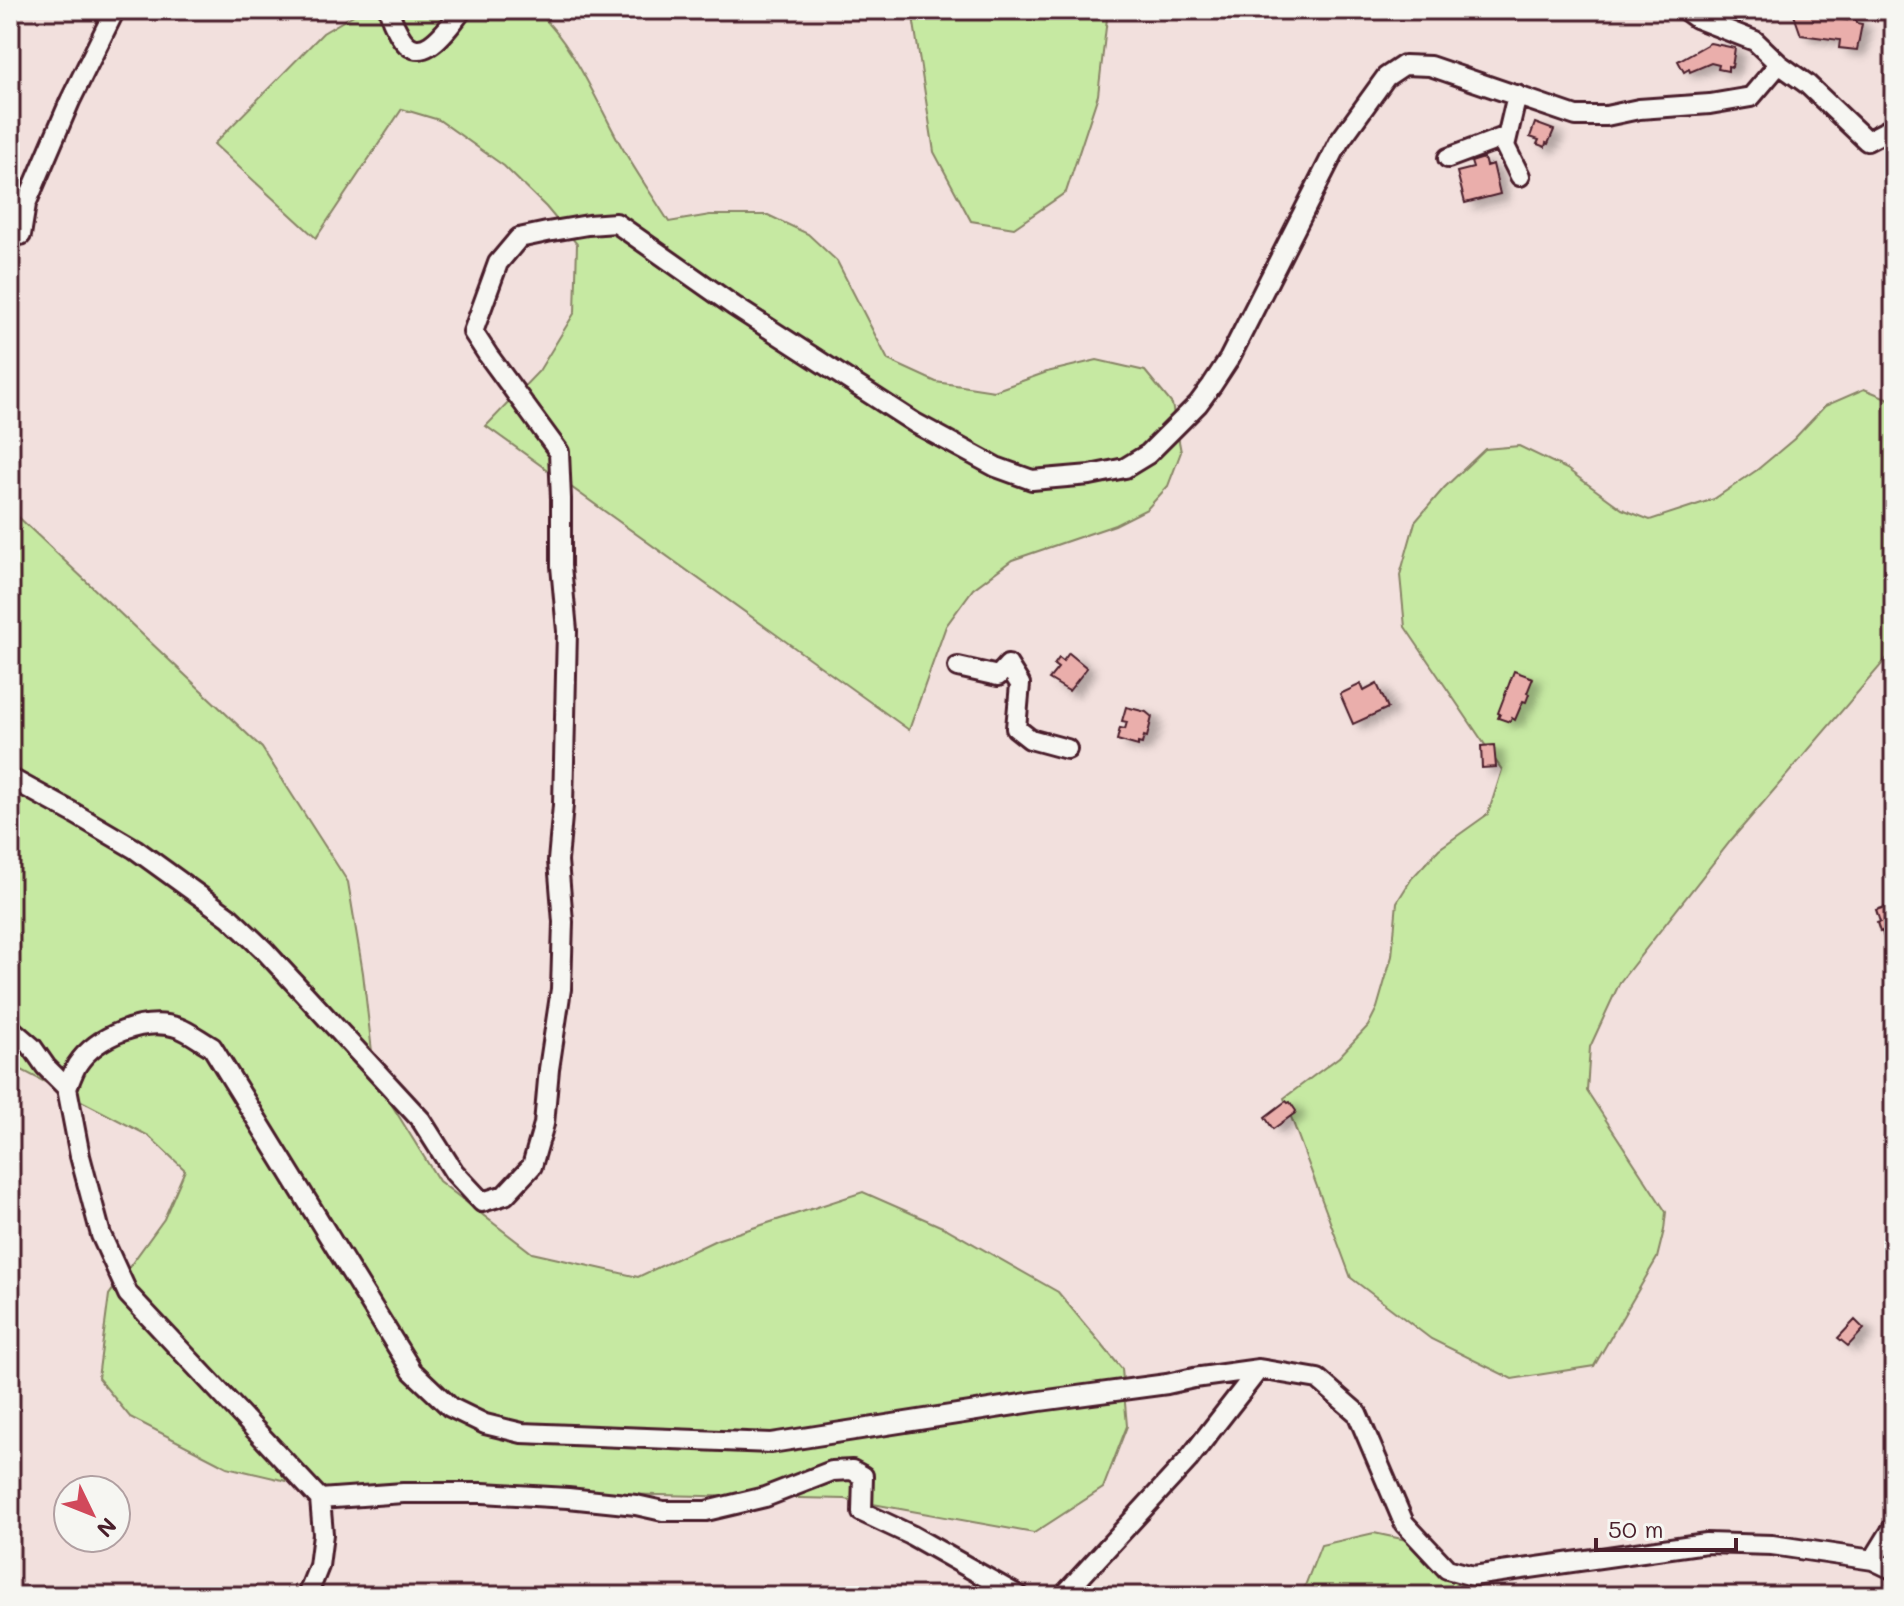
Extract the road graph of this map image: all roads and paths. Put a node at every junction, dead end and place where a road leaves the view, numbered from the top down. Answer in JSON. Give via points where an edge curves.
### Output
{"nodes":[{"id":1,"x":115,"y":10,"type":"edge"},
{"id":2,"x":390,"y":10,"type":"edge"},
{"id":3,"x":462,"y":10,"type":"edge"},
{"id":4,"x":1685,"y":10,"type":"edge"},
{"id":5,"x":1779,"y":64,"type":"junction"},
{"id":6,"x":1517,"y":95,"type":"junction"},
{"id":7,"x":1894,"y":127,"type":"edge"},
{"id":8,"x":1507,"y":136,"type":"junction"},
{"id":9,"x":1448,"y":158,"type":"dead end"},
{"id":10,"x":1520,"y":176,"type":"dead end"},
{"id":11,"x":10,"y":235,"type":"edge"},
{"id":12,"x":958,"y":667,"type":"dead end"},
{"id":13,"x":1067,"y":749,"type":"dead end"},
{"id":14,"x":10,"y":778,"type":"edge"},
{"id":15,"x":10,"y":1028,"type":"edge"},
{"id":16,"x":67,"y":1088,"type":"junction"},
{"id":17,"x":1259,"y":1369,"type":"junction"},
{"id":18,"x":320,"y":1499,"type":"junction"},
{"id":19,"x":1894,"y":1526,"type":"edge"},
{"id":20,"x":1873,"y":1560,"type":"junction"},
{"id":21,"x":1894,"y":1570,"type":"edge"},
{"id":22,"x":307,"y":1596,"type":"edge"},
{"id":23,"x":1019,"y":1596,"type":"edge"},
{"id":24,"x":1063,"y":1596,"type":"edge"}],
"edges":[{"from":1,"to":11,"type":"street","via":[[26,204],[21,235]]},
{"from":2,"to":3,"type":"street","via":[[403,41],[416,49],[439,40]]},
{"from":4,"to":5,"type":"street","via":[[1755,41]]},
{"from":5,"to":6,"type":"street","via":[[1751,97],[1710,104],[1576,116]]},
{"from":5,"to":7,"type":"street","via":[[1867,141]]},
{"from":6,"to":8,"type":"street"},
{"from":6,"to":14,"type":"street","via":[[1430,66],[1404,65],[1386,77],[1339,142],[1229,359],[1198,404],[1148,454],[1125,468],[1090,475],[1032,480],[996,467],[915,423],[616,223],[519,238],[498,263],[473,332],[559,452],[567,631],[558,861],[563,922],[561,989],[544,1124],[532,1166],[505,1195],[482,1202],[454,1172],[421,1120],[229,917],[135,849]]},
{"from":8,"to":9,"type":"street"},
{"from":8,"to":10,"type":"street","via":[[1505,146]]},
{"from":12,"to":13,"type":"street","via":[[998,676],[1008,665],[1020,684],[1016,728],[1030,739]]},
{"from":15,"to":16,"type":"street"},
{"from":16,"to":17,"type":"street","via":[[78,1064],[105,1039],[131,1027],[178,1027],[212,1047],[412,1371],[450,1407],[485,1424],[522,1433],[771,1443]]},
{"from":16,"to":18,"type":"street","via":[[101,1235],[128,1294]]},
{"from":17,"to":20,"type":"street","via":[[1318,1379],[1357,1413],[1404,1523],[1447,1569],[1473,1576],[1706,1543],[1772,1545]]},
{"from":17,"to":24,"type":"street","via":[[1188,1460]]},
{"from":18,"to":22,"type":"street","via":[[319,1566]]},
{"from":18,"to":23,"type":"street","via":[[483,1493],[706,1511],[765,1497],[832,1471],[852,1470],[863,1476],[862,1512]]},
{"from":19,"to":20,"type":"street"},
{"from":20,"to":21,"type":"street"}]}
